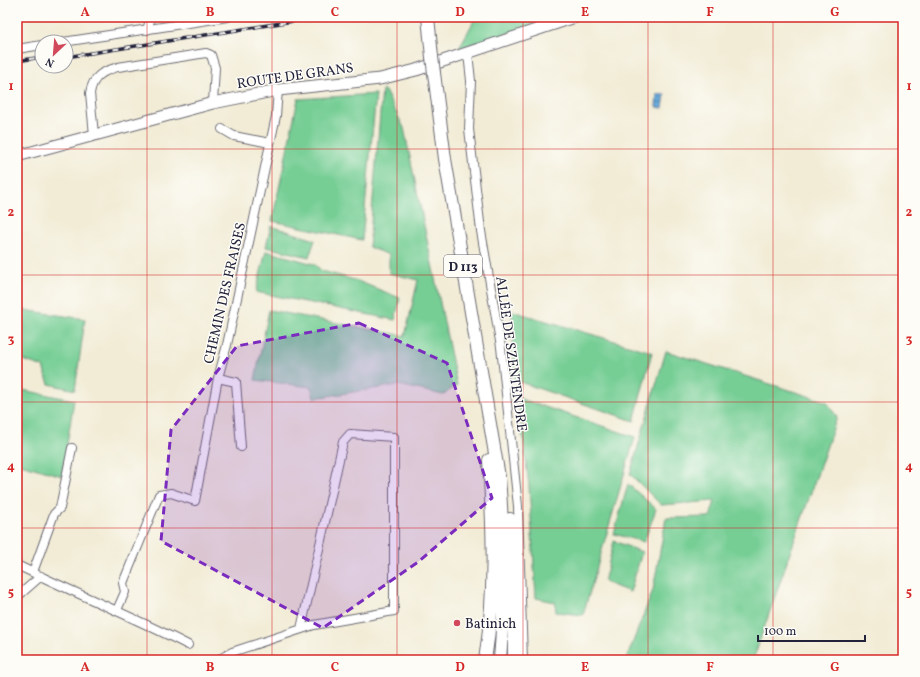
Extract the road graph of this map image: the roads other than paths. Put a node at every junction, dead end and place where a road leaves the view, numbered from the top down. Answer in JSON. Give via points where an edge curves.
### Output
{"nodes":[{"id":1,"x":152,"y":17,"type":"edge"},
{"id":2,"x":228,"y":17,"type":"edge"},
{"id":3,"x":428,"y":17,"type":"edge"},
{"id":4,"x":574,"y":17,"type":"edge"},
{"id":5,"x":148,"y":30,"type":"junction"},
{"id":6,"x":74,"y":40,"type":"edge"},
{"id":7,"x":34,"y":46,"type":"edge"},
{"id":8,"x":17,"y":49,"type":"edge"},
{"id":9,"x":468,"y":53,"type":"junction"},
{"id":10,"x":278,"y":90,"type":"junction"},
{"id":11,"x":214,"y":103,"type":"junction"},
{"id":12,"x":222,"y":129,"type":"dead end"},
{"id":13,"x":94,"y":135,"type":"junction"},
{"id":14,"x":270,"y":143,"type":"junction"},
{"id":15,"x":17,"y":156,"type":"edge"},
{"id":16,"x":218,"y":378,"type":"junction"},
{"id":17,"x":489,"y":423,"type":"junction"},
{"id":18,"x":72,"y":448,"type":"dead end"},
{"id":19,"x":241,"y":448,"type":"dead end"},
{"id":20,"x":499,"y":477,"type":"junction"},
{"id":21,"x":17,"y":565,"type":"edge"},
{"id":22,"x":32,"y":572,"type":"junction"},
{"id":23,"x":41,"y":576,"type":"junction"},
{"id":24,"x":17,"y":597,"type":"edge"},
{"id":25,"x":117,"y":610,"type":"junction"},
{"id":26,"x":303,"y":613,"type":"junction"},
{"id":27,"x":314,"y":625,"type":"junction"},
{"id":28,"x":301,"y":629,"type":"junction"},
{"id":29,"x":188,"y":645,"type":"dead end"},
{"id":30,"x":218,"y":660,"type":"edge"},
{"id":31,"x":485,"y":660,"type":"edge"},
{"id":32,"x":500,"y":660,"type":"edge"},
{"id":33,"x":514,"y":660,"type":"edge"},
{"id":34,"x":523,"y":660,"type":"edge"}],
"edges":[{"from":1,"to":5,"type":"street"},
{"from":2,"to":5,"type":"street"},
{"from":3,"to":17,"type":"main road","number":"D 113","bridge":true,"via":[[445,159]]},
{"from":4,"to":9,"type":"street","name":"ROUTE DE GRANS"},
{"from":5,"to":6,"type":"street"},
{"from":7,"to":8,"type":"street"},
{"from":9,"to":10,"type":"street","name":"ROUTE DE GRANS","via":[[380,79]]},
{"from":9,"to":34,"type":"street","name":"ALLÉE DE SZENTENDRE","via":[[472,81],[469,129],[481,232],[501,347],[518,506]]},
{"from":10,"to":11,"type":"street","name":"ROUTE DE GRANS"},
{"from":10,"to":14,"type":"street","name":"CHEMIN DES FRAISES"},
{"from":11,"to":13,"type":"street","name":"ROUTE DE GRANS"},
{"from":11,"to":13,"type":"street","via":[[215,68],[211,56],[206,53],[118,67],[96,77],[91,86]]},
{"from":12,"to":14,"type":"street","via":[[234,136]]},
{"from":13,"to":15,"type":"street","name":"ROUTE DE GRANS"},
{"from":14,"to":16,"type":"street","name":"CHEMIN DES FRAISES"},
{"from":16,"to":19,"type":"street","via":[[236,382]]},
{"from":16,"to":25,"type":"street","name":"CHEMIN DES FRAISES","via":[[195,502],[171,493],[159,495],[123,583],[125,592]]},
{"from":17,"to":20,"type":"main road","number":"D 113"},
{"from":17,"to":31,"type":"main road","via":[[494,572],[492,616]]},
{"from":18,"to":22,"type":"street","via":[[60,508],[54,514]]},
{"from":20,"to":32,"type":"main road","number":"D 113","via":[[504,588]]},
{"from":20,"to":33,"type":"main road","via":[[505,484],[512,541]]},
{"from":21,"to":22,"type":"street"},
{"from":22,"to":23,"type":"street"},
{"from":23,"to":24,"type":"street"},
{"from":23,"to":25,"type":"street","via":[[65,589]]},
{"from":25,"to":29,"type":"street"},
{"from":26,"to":27,"type":"street"},
{"from":26,"to":27,"type":"street","via":[[343,442],[350,434],[394,437],[394,611]]},
{"from":26,"to":28,"type":"street"},
{"from":27,"to":28,"type":"street"},
{"from":28,"to":30,"type":"street","via":[[232,652]]}]}
